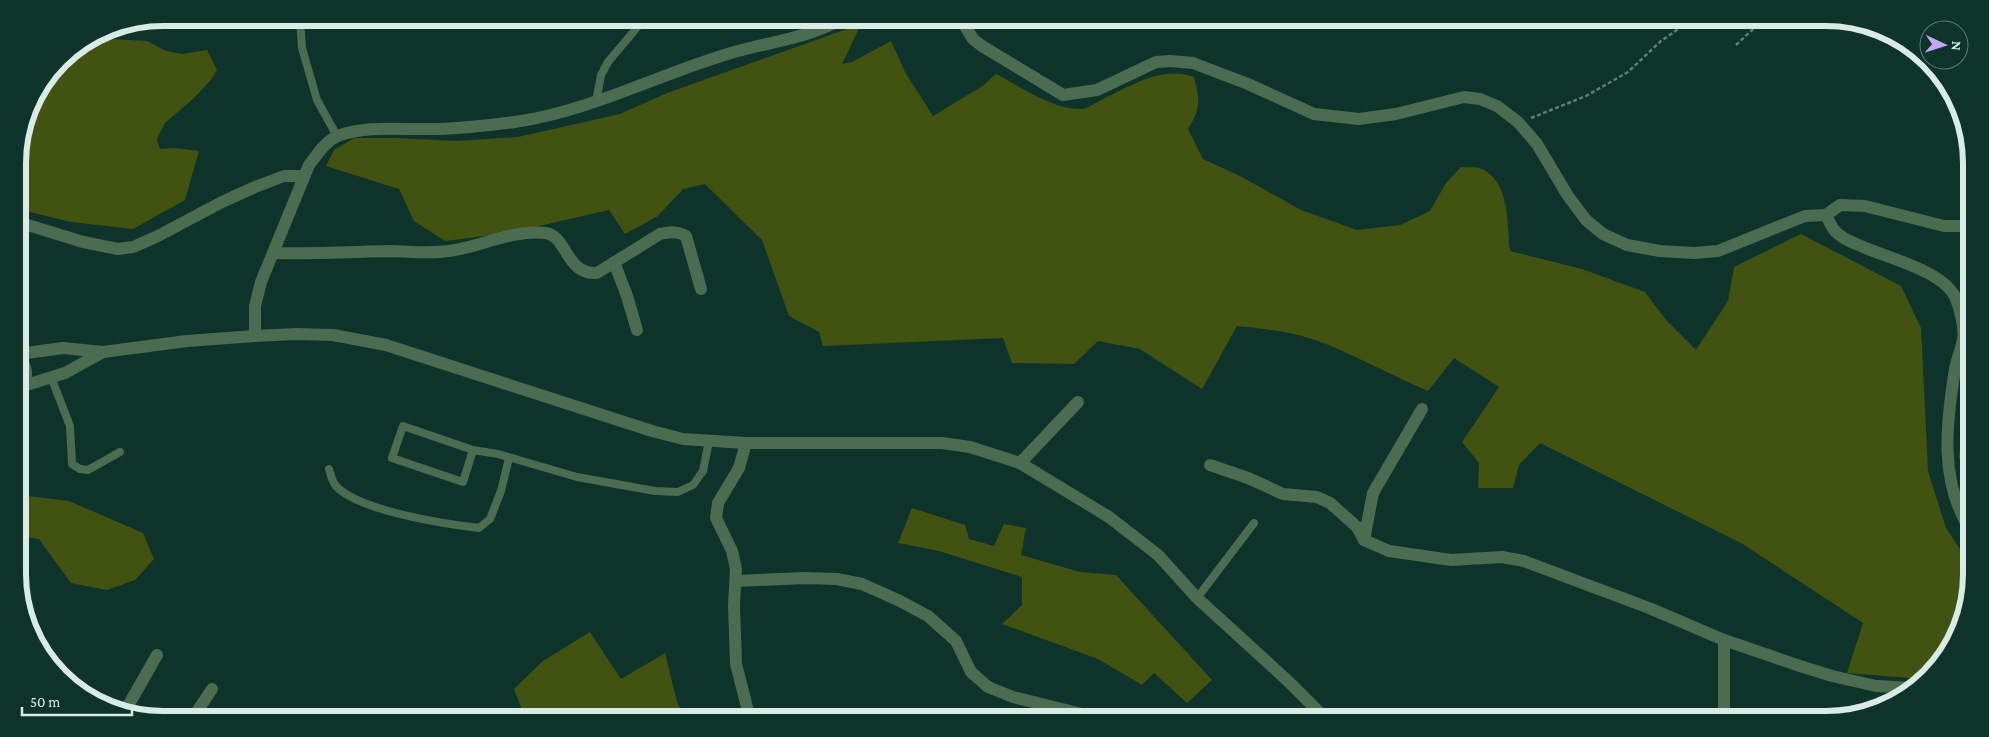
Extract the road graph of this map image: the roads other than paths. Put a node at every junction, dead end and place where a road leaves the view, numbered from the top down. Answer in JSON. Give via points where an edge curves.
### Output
{"nodes":[{"id":1,"x":301,"y":26,"type":"edge"},
{"id":2,"x":638,"y":26,"type":"edge"},
{"id":3,"x":827,"y":26,"type":"edge"},
{"id":4,"x":965,"y":26,"type":"edge"},
{"id":5,"x":596,"y":102,"type":"junction"},
{"id":6,"x":337,"y":136,"type":"junction"},
{"id":7,"x":304,"y":176,"type":"junction"},
{"id":8,"x":1826,"y":215,"type":"junction"},
{"id":9,"x":27,"y":225,"type":"edge"},
{"id":10,"x":1963,"y":226,"type":"edge"},
{"id":11,"x":274,"y":253,"type":"junction"},
{"id":12,"x":614,"y":262,"type":"junction"},
{"id":13,"x":701,"y":288,"type":"dead end"},
{"id":14,"x":1963,"y":324,"type":"edge"},
{"id":15,"x":637,"y":330,"type":"dead end"},
{"id":16,"x":255,"y":336,"type":"junction"},
{"id":17,"x":1963,"y":347,"type":"edge"},
{"id":18,"x":103,"y":352,"type":"junction"},
{"id":19,"x":27,"y":355,"type":"edge"},
{"id":20,"x":51,"y":378,"type":"junction"},
{"id":21,"x":26,"y":387,"type":"edge"},
{"id":22,"x":1078,"y":402,"type":"dead end"},
{"id":23,"x":1422,"y":409,"type":"dead end"},
{"id":24,"x":710,"y":441,"type":"junction"},
{"id":25,"x":746,"y":443,"type":"junction"},
{"id":26,"x":473,"y":450,"type":"junction"},
{"id":27,"x":120,"y":452,"type":"dead end"},
{"id":28,"x":509,"y":458,"type":"junction"},
{"id":29,"x":1020,"y":463,"type":"junction"},
{"id":30,"x":1210,"y":465,"type":"dead end"},
{"id":31,"x":328,"y":469,"type":"dead end"},
{"id":32,"x":1963,"y":517,"type":"edge"},
{"id":33,"x":1254,"y":523,"type":"dead end"},
{"id":34,"x":1364,"y":540,"type":"junction"},
{"id":35,"x":736,"y":581,"type":"junction"},
{"id":36,"x":1198,"y":598,"type":"junction"},
{"id":37,"x":1724,"y":640,"type":"junction"},
{"id":38,"x":157,"y":655,"type":"dead end"},
{"id":39,"x":1901,"y":687,"type":"edge"},
{"id":40,"x":212,"y":689,"type":"dead end"},
{"id":41,"x":128,"y":706,"type":"edge"},
{"id":42,"x":1067,"y":710,"type":"edge"},
{"id":43,"x":1317,"y":710,"type":"edge"},
{"id":44,"x":1724,"y":710,"type":"edge"},
{"id":45,"x":198,"y":711,"type":"edge"},
{"id":46,"x":748,"y":711,"type":"edge"}],
"edges":[{"from":1,"to":6,"type":"lane","via":[[302,48],[317,100]]},
{"from":2,"to":5,"type":"lane","via":[[608,62],[601,75]]},
{"from":3,"to":5,"type":"street","via":[[730,53]]},
{"from":4,"to":8,"type":"street","via":[[982,46],[1063,95],[1097,90],[1156,62],[1193,63],[1314,114],[1359,119],[1396,114],[1464,97],[1480,99],[1497,106],[1518,122],[1538,144],[1586,220],[1603,234],[1627,244],[1660,251],[1718,251],[1805,216]]},
{"from":5,"to":6,"type":"street","via":[[516,122],[436,129],[365,129]]},
{"from":6,"to":7,"type":"street","via":[[321,149]]},
{"from":7,"to":9,"type":"street","via":[[284,176],[262,184],[132,247],[118,249],[83,242]]},
{"from":7,"to":11,"type":"street"},
{"from":8,"to":10,"type":"street","via":[[1840,205],[1865,206],[1944,226]]},
{"from":8,"to":14,"type":"street","via":[[1836,232],[1851,242],[1940,280],[1955,298]]},
{"from":11,"to":12,"type":"street","via":[[428,253],[516,235],[548,234],[556,238],[580,270],[597,273]]},
{"from":11,"to":16,"type":"street","via":[[260,282],[255,306]]},
{"from":12,"to":13,"type":"street","via":[[660,234],[680,233],[686,236]]},
{"from":12,"to":15,"type":"street"},
{"from":16,"to":18,"type":"street"},
{"from":16,"to":24,"type":"street","via":[[333,336],[386,346],[652,431]]},
{"from":17,"to":32,"type":"street","via":[[1955,367],[1947,441],[1952,492]]},
{"from":18,"to":19,"type":"street","via":[[63,348]]},
{"from":18,"to":20,"type":"street"},
{"from":20,"to":21,"type":"street"},
{"from":20,"to":27,"type":"lane","via":[[70,426],[72,464],[88,470]]},
{"from":22,"to":29,"type":"street"},
{"from":23,"to":34,"type":"street","via":[[1373,493]]},
{"from":24,"to":25,"type":"street"},
{"from":24,"to":28,"type":"lane","via":[[702,471],[693,485],[678,492],[586,479]]},
{"from":25,"to":29,"type":"street","via":[[942,444],[970,447]]},
{"from":25,"to":35,"type":"street","via":[[739,468],[718,503],[716,518],[732,551]]},
{"from":26,"to":26,"type":"lane","via":[[402,426],[392,458],[462,482]]},
{"from":26,"to":28,"type":"lane"},
{"from":28,"to":31,"type":"lane","via":[[490,519],[479,528],[365,503],[334,485]]},
{"from":29,"to":36,"type":"street","via":[[1109,517],[1158,555]]},
{"from":30,"to":34,"type":"street","via":[[1283,494],[1317,497],[1330,503],[1357,527]]},
{"from":33,"to":36,"type":"lane"},
{"from":34,"to":37,"type":"street","via":[[1389,551],[1419,556],[1451,560],[1502,557],[1524,561]]},
{"from":35,"to":42,"type":"street","via":[[805,578],[862,584],[928,616],[956,641],[971,672],[988,687],[1012,697]]},
{"from":35,"to":46,"type":"street","via":[[736,664]]},
{"from":36,"to":43,"type":"street"},
{"from":37,"to":39,"type":"street","via":[[1832,676],[1876,686]]},
{"from":37,"to":44,"type":"street"},
{"from":38,"to":41,"type":"street"},
{"from":40,"to":45,"type":"street"}]}
